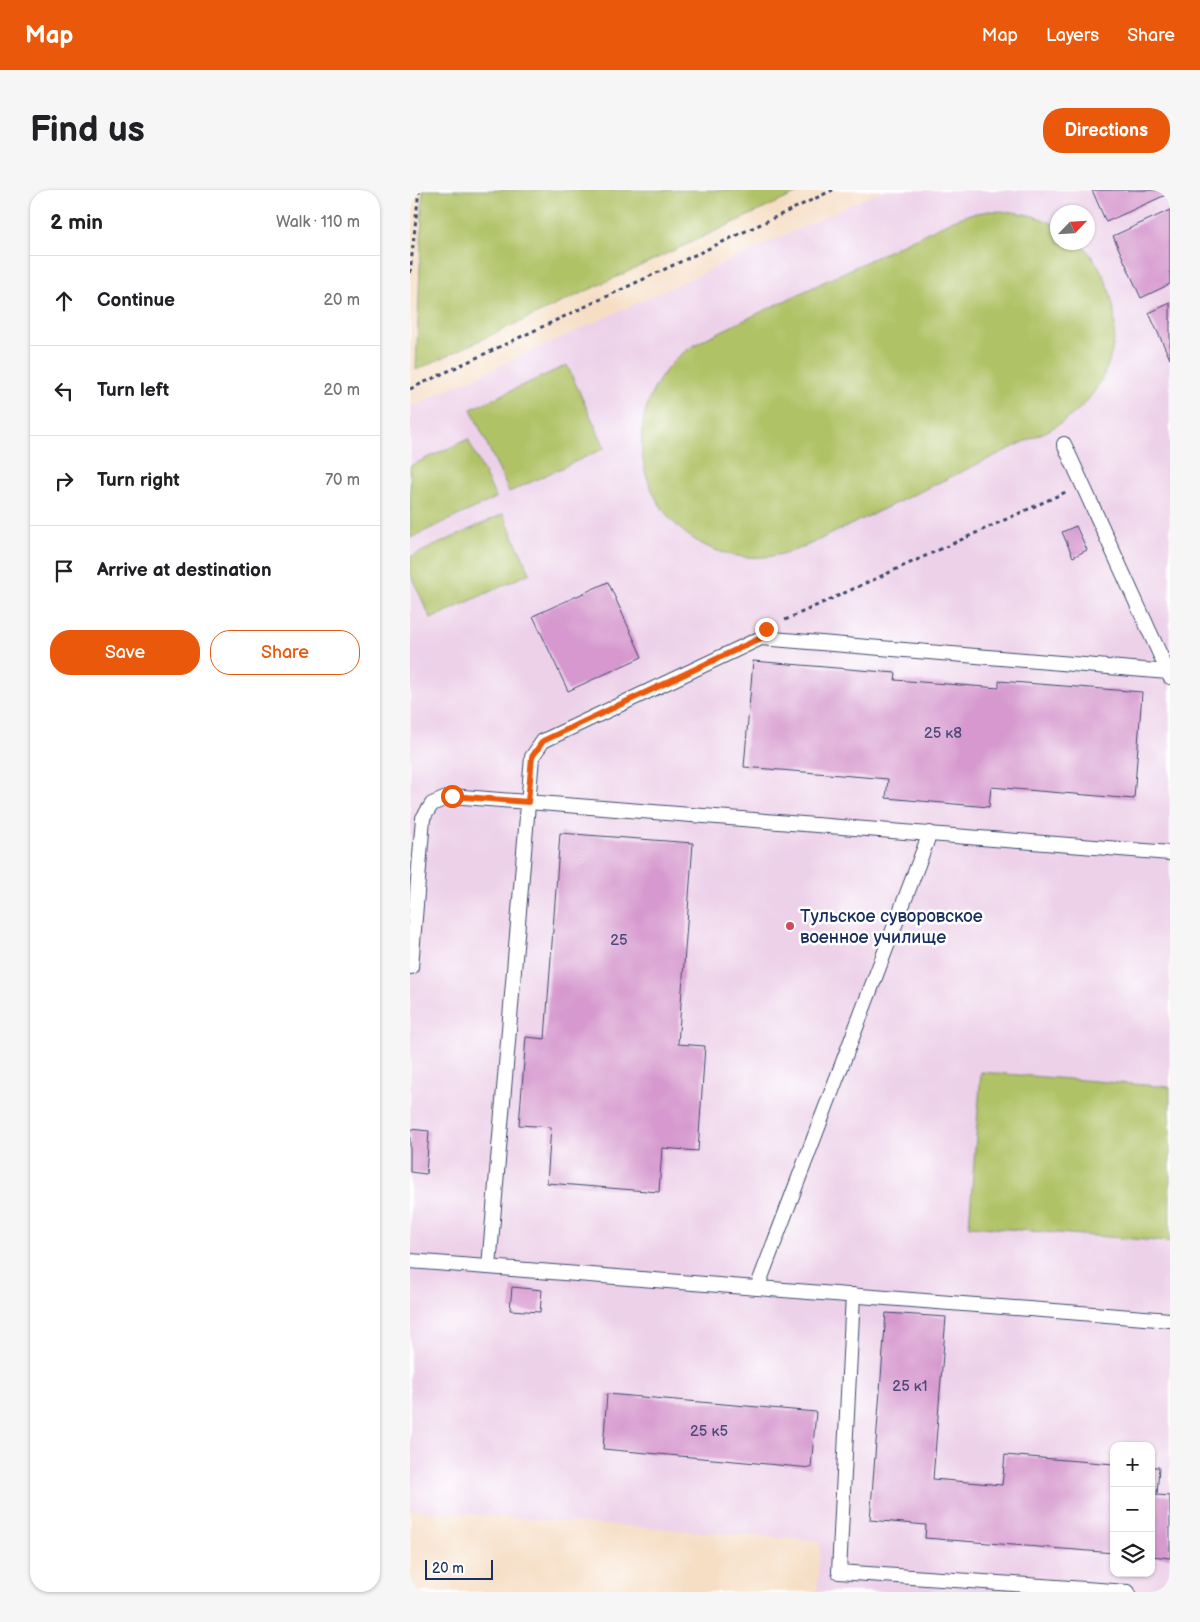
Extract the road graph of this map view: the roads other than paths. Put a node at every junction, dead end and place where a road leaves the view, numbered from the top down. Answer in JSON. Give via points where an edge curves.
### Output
{"nodes":[{"id":1,"x":1064,"y":444,"type":"dead end"},
{"id":2,"x":1169,"y":674,"type":"edge"},
{"id":3,"x":528,"y":802,"type":"junction"},
{"id":4,"x":930,"y":833,"type":"junction"},
{"id":5,"x":1170,"y":852,"type":"edge"},
{"id":6,"x":412,"y":967,"type":"dead end"},
{"id":7,"x":410,"y":1261,"type":"edge"},
{"id":8,"x":488,"y":1267,"type":"junction"},
{"id":9,"x":757,"y":1288,"type":"junction"},
{"id":10,"x":853,"y":1295,"type":"junction"},
{"id":11,"x":1170,"y":1320,"type":"edge"},
{"id":12,"x":1128,"y":1592,"type":"edge"}],
"edges":[{"from":1,"to":2,"type":"lane"},
{"from":2,"to":3,"type":"lane","via":[[761,638],[543,741],[532,757]]},
{"from":3,"to":4,"type":"lane"},
{"from":3,"to":6,"type":"lane","via":[[452,796],[432,804],[423,818]]},
{"from":3,"to":8,"type":"lane"},
{"from":4,"to":5,"type":"lane"},
{"from":4,"to":9,"type":"lane"},
{"from":7,"to":8,"type":"lane"},
{"from":8,"to":9,"type":"lane"},
{"from":9,"to":10,"type":"lane"},
{"from":10,"to":11,"type":"lane"},
{"from":10,"to":12,"type":"lane","via":[[839,1572]]}]}
